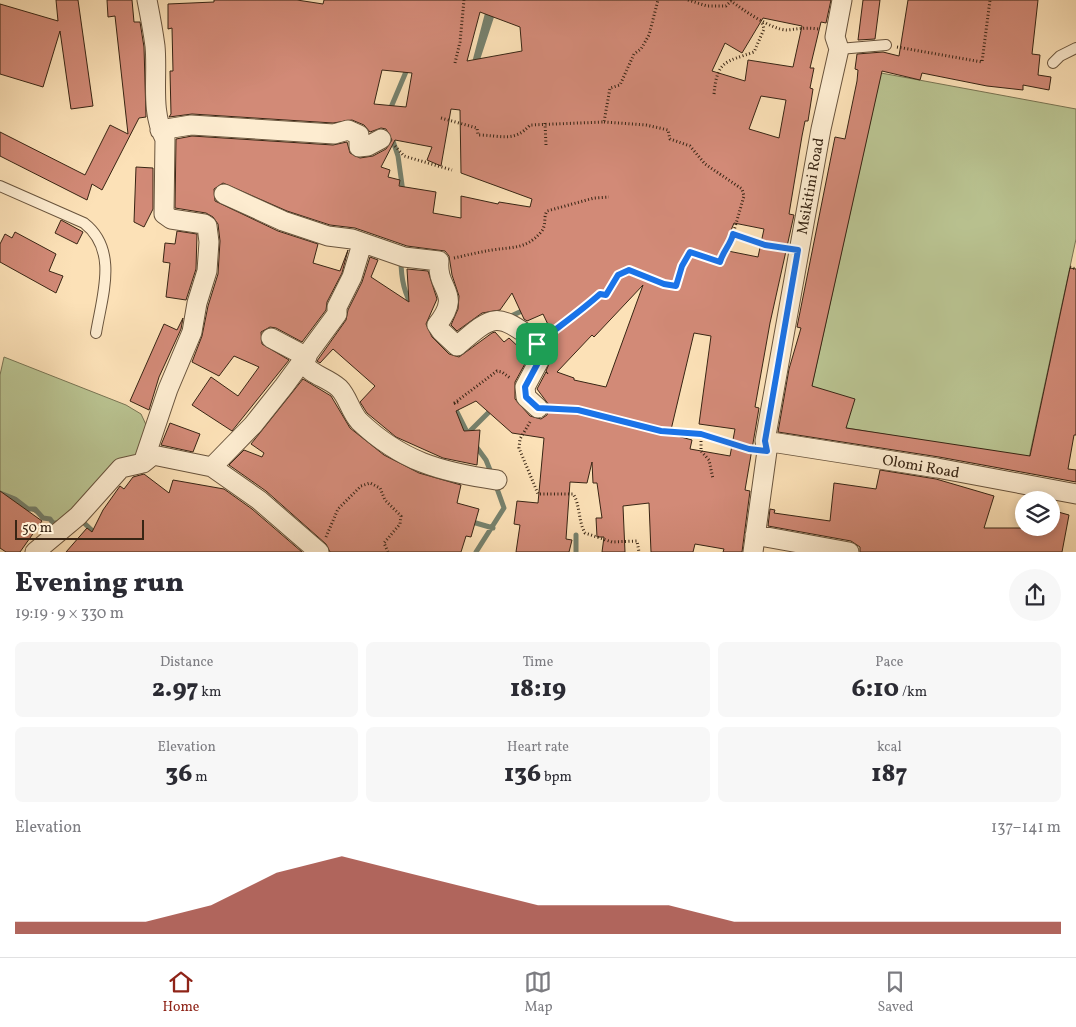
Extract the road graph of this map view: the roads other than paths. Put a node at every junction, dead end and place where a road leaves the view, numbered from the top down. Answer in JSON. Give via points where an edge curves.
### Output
{"nodes":[{"id":1,"x":147,"y":0,"type":"edge"},
{"id":2,"x":842,"y":0,"type":"edge"},
{"id":3,"x":837,"y":43,"type":"junction"},
{"id":4,"x":886,"y":45,"type":"road end"},
{"id":5,"x":1076,"y":48,"type":"edge"},
{"id":6,"x":1053,"y":62,"type":"dead end"},
{"id":7,"x":160,"y":130,"type":"junction"},
{"id":8,"x":380,"y":139,"type":"road end"},
{"id":9,"x":0,"y":186,"type":"edge"},
{"id":10,"x":224,"y":194,"type":"dead end"},
{"id":11,"x":362,"y":244,"type":"junction"},
{"id":12,"x":96,"y":333,"type":"dead end"},
{"id":13,"x":271,"y":338,"type":"dead end"},
{"id":14,"x":304,"y":360,"type":"junction"},
{"id":15,"x":538,"y":408,"type":"road end"},
{"id":16,"x":766,"y":446,"type":"junction"},
{"id":17,"x":143,"y":463,"type":"junction"},
{"id":18,"x":212,"y":467,"type":"junction"},
{"id":19,"x":496,"y":480,"type":"dead end"},
{"id":20,"x":1076,"y":494,"type":"edge"},
{"id":21,"x":754,"y":544,"type":"edge"},
{"id":22,"x":35,"y":552,"type":"edge"},
{"id":23,"x":319,"y":552,"type":"edge"},
{"id":24,"x":849,"y":552,"type":"edge"}],
"edges":[{"from":1,"to":7,"type":"street","via":[[155,47]]},
{"from":2,"to":3,"type":"street","name":"Msikitini Road"},
{"from":3,"to":4,"type":"lane"},
{"from":3,"to":16,"type":"street","name":"Msikitini Road"},
{"from":5,"to":6,"type":"lane"},
{"from":7,"to":8,"type":"street","via":[[190,125],[334,134],[348,130],[360,135],[359,147]]},
{"from":7,"to":17,"type":"street","via":[[165,139],[164,214],[171,219],[204,224],[209,242],[207,271],[192,332],[168,389]]},
{"from":9,"to":12,"type":"lane","via":[[84,223],[95,231],[107,262]]},
{"from":10,"to":11,"type":"street","via":[[283,221]]},
{"from":11,"to":14,"type":"street","via":[[337,314]]},
{"from":11,"to":15,"type":"street","via":[[404,257],[439,261],[438,269],[450,300],[437,325],[457,346],[479,326],[492,320],[510,322],[536,341],[538,364],[525,387],[526,397]]},
{"from":13,"to":14,"type":"street"},
{"from":14,"to":18,"type":"street","via":[[253,425]]},
{"from":14,"to":19,"type":"street","via":[[307,370],[330,380],[341,390],[359,420],[394,449],[433,468]]},
{"from":16,"to":20,"type":"street","name":"Olomi Road","via":[[937,468]]},
{"from":16,"to":21,"type":"street","name":"Msikitini Road"},
{"from":17,"to":18,"type":"street","via":[[153,455]]},
{"from":17,"to":22,"type":"street","via":[[121,468],[78,516]]},
{"from":18,"to":23,"type":"street","via":[[259,500]]},
{"from":21,"to":24,"type":"street"}]}
